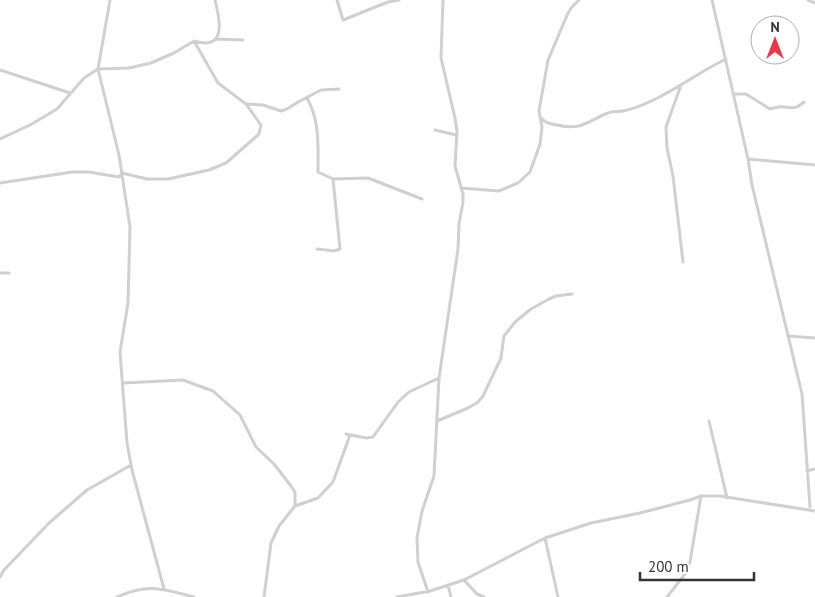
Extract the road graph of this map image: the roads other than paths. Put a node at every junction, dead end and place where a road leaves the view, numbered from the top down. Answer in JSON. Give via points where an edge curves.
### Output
{"nodes":[{"id":1,"x":109,"y":0,"type":"edge"},
{"id":2,"x":215,"y":0,"type":"edge"},
{"id":3,"x":338,"y":0,"type":"edge"},
{"id":4,"x":399,"y":0,"type":"edge"},
{"id":5,"x":442,"y":0,"type":"edge"},
{"id":6,"x":579,"y":0,"type":"edge"},
{"id":7,"x":712,"y":0,"type":"edge"},
{"id":8,"x":808,"y":0,"type":"edge"},
{"id":9,"x":815,"y":4,"type":"edge"},
{"id":10,"x":215,"y":39,"type":"junction"},
{"id":11,"x":243,"y":40,"type":"dead end"},
{"id":12,"x":194,"y":41,"type":"junction"},
{"id":13,"x":726,"y":59,"type":"junction"},
{"id":14,"x":0,"y":70,"type":"edge"},
{"id":15,"x":98,"y":70,"type":"junction"},
{"id":16,"x":681,"y":86,"type":"junction"},
{"id":17,"x":339,"y":89,"type":"dead end"},
{"id":18,"x":70,"y":93,"type":"junction"},
{"id":19,"x":734,"y":94,"type":"junction"},
{"id":20,"x":307,"y":98,"type":"junction"},
{"id":21,"x":804,"y":102,"type":"dead end"},
{"id":22,"x":246,"y":104,"type":"junction"},
{"id":23,"x":540,"y":117,"type":"junction"},
{"id":24,"x":543,"y":121,"type":"junction"},
{"id":25,"x":542,"y":127,"type":"junction"},
{"id":26,"x":435,"y":130,"type":"dead end"},
{"id":27,"x":0,"y":134,"type":"edge"},
{"id":28,"x":456,"y":135,"type":"junction"},
{"id":29,"x":1,"y":139,"type":"edge"},
{"id":30,"x":748,"y":159,"type":"junction"},
{"id":31,"x":815,"y":166,"type":"edge"},
{"id":32,"x":122,"y":173,"type":"junction"},
{"id":33,"x":333,"y":179,"type":"junction"},
{"id":34,"x":0,"y":183,"type":"edge"},
{"id":35,"x":461,"y":188,"type":"junction"},
{"id":36,"x":422,"y":199,"type":"dead end"},
{"id":37,"x":317,"y":249,"type":"dead end"},
{"id":38,"x":683,"y":262,"type":"dead end"},
{"id":39,"x":9,"y":273,"type":"dead end"},
{"id":40,"x":0,"y":274,"type":"edge"},
{"id":41,"x":572,"y":294,"type":"dead end"},
{"id":42,"x":788,"y":336,"type":"junction"},
{"id":43,"x":815,"y":338,"type":"edge"},
{"id":44,"x":439,"y":378,"type":"junction"},
{"id":45,"x":123,"y":383,"type":"junction"},
{"id":46,"x":437,"y":421,"type":"junction"},
{"id":47,"x":709,"y":421,"type":"dead end"},
{"id":48,"x":131,"y":465,"type":"junction"},
{"id":49,"x":815,"y":469,"type":"edge"},
{"id":50,"x":806,"y":471,"type":"junction"},
{"id":51,"x":701,"y":496,"type":"junction"},
{"id":52,"x":727,"y":498,"type":"junction"},
{"id":53,"x":295,"y":506,"type":"junction"},
{"id":54,"x":810,"y":507,"type":"junction"},
{"id":55,"x":802,"y":508,"type":"junction"},
{"id":56,"x":815,"y":511,"type":"edge"},
{"id":57,"x":545,"y":538,"type":"junction"},
{"id":58,"x":0,"y":577,"type":"edge"},
{"id":59,"x":464,"y":580,"type":"junction"},
{"id":60,"x":448,"y":585,"type":"junction"},
{"id":61,"x":164,"y":590,"type":"junction"},
{"id":62,"x":428,"y":592,"type":"junction"},
{"id":63,"x":117,"y":597,"type":"edge"},
{"id":64,"x":194,"y":597,"type":"edge"},
{"id":65,"x":264,"y":597,"type":"edge"},
{"id":66,"x":397,"y":597,"type":"edge"},
{"id":67,"x":451,"y":597,"type":"edge"},
{"id":68,"x":484,"y":597,"type":"edge"},
{"id":69,"x":558,"y":597,"type":"edge"},
{"id":70,"x":667,"y":597,"type":"edge"}],
"edges":[{"from":1,"to":15,"type":"street"},
{"from":2,"to":10,"type":"street","via":[[220,26]]},
{"from":3,"to":4,"type":"street","via":[[343,20]]},
{"from":5,"to":28,"type":"street","via":[[441,58]]},
{"from":6,"to":23,"type":"street","via":[[568,13],[548,60]]},
{"from":7,"to":13,"type":"street"},
{"from":8,"to":9,"type":"street"},
{"from":10,"to":11,"type":"street"},
{"from":10,"to":12,"type":"street"},
{"from":12,"to":15,"type":"street","via":[[151,63]]},
{"from":12,"to":22,"type":"street","via":[[218,83]]},
{"from":13,"to":16,"type":"street"},
{"from":13,"to":19,"type":"street"},
{"from":14,"to":18,"type":"street"},
{"from":15,"to":18,"type":"street","via":[[84,78]]},
{"from":15,"to":32,"type":"street"},
{"from":16,"to":24,"type":"street","via":[[638,107],[609,112],[584,125],[569,128]]},
{"from":16,"to":38,"type":"street","via":[[666,127]]},
{"from":17,"to":20,"type":"street","via":[[321,90]]},
{"from":18,"to":29,"type":"street","via":[[57,109]]},
{"from":19,"to":21,"type":"street","via":[[746,94],[770,109],[781,106],[793,109]]},
{"from":19,"to":30,"type":"street"},
{"from":20,"to":22,"type":"street","via":[[281,111]]},
{"from":20,"to":33,"type":"street","via":[[318,135],[318,172]]},
{"from":22,"to":32,"type":"street","via":[[261,129],[226,163],[168,179],[147,179]]},
{"from":23,"to":24,"type":"street"},
{"from":23,"to":25,"type":"street"},
{"from":24,"to":25,"type":"street"},
{"from":25,"to":35,"type":"street","via":[[534,164],[518,183],[499,191]]},
{"from":26,"to":28,"type":"street"},
{"from":27,"to":29,"type":"street"},
{"from":28,"to":35,"type":"street","via":[[455,166]]},
{"from":30,"to":31,"type":"street"},
{"from":30,"to":42,"type":"street"},
{"from":32,"to":34,"type":"street","via":[[119,177],[72,172]]},
{"from":32,"to":45,"type":"street","via":[[130,226],[128,303],[120,352]]},
{"from":33,"to":36,"type":"street","via":[[368,178]]},
{"from":33,"to":37,"type":"street","via":[[340,248],[334,251]]},
{"from":35,"to":44,"type":"street","via":[[463,202],[458,248]]},
{"from":39,"to":40,"type":"street"},
{"from":41,"to":46,"type":"street","via":[[549,299],[516,321],[504,336],[501,358],[483,396],[468,408]]},
{"from":42,"to":43,"type":"street"},
{"from":42,"to":50,"type":"street","via":[[802,394]]},
{"from":44,"to":46,"type":"street"},
{"from":44,"to":53,"type":"street","via":[[410,392],[398,402],[373,437],[348,434],[329,488],[318,498]]},
{"from":45,"to":48,"type":"street","via":[[126,443]]},
{"from":45,"to":53,"type":"street","via":[[183,380],[213,391],[240,415],[256,447],[291,486],[295,492]]},
{"from":46,"to":62,"type":"street","via":[[434,476],[417,538],[418,562]]},
{"from":47,"to":52,"type":"street"},
{"from":48,"to":58,"type":"street","via":[[87,490],[49,524]]},
{"from":48,"to":61,"type":"street"},
{"from":49,"to":50,"type":"street"},
{"from":50,"to":54,"type":"street"},
{"from":51,"to":52,"type":"street"},
{"from":51,"to":57,"type":"street","via":[[591,523]]},
{"from":51,"to":70,"type":"street","via":[[690,562]]},
{"from":52,"to":55,"type":"street"},
{"from":53,"to":65,"type":"street","via":[[271,542]]},
{"from":54,"to":55,"type":"street"},
{"from":54,"to":56,"type":"street"},
{"from":55,"to":56,"type":"street"},
{"from":57,"to":59,"type":"street"},
{"from":57,"to":69,"type":"street"},
{"from":59,"to":60,"type":"street"},
{"from":59,"to":68,"type":"street"},
{"from":60,"to":62,"type":"street"},
{"from":60,"to":67,"type":"street"},
{"from":61,"to":63,"type":"street","via":[[143,588]]},
{"from":61,"to":64,"type":"street"},
{"from":62,"to":66,"type":"street"}]}
